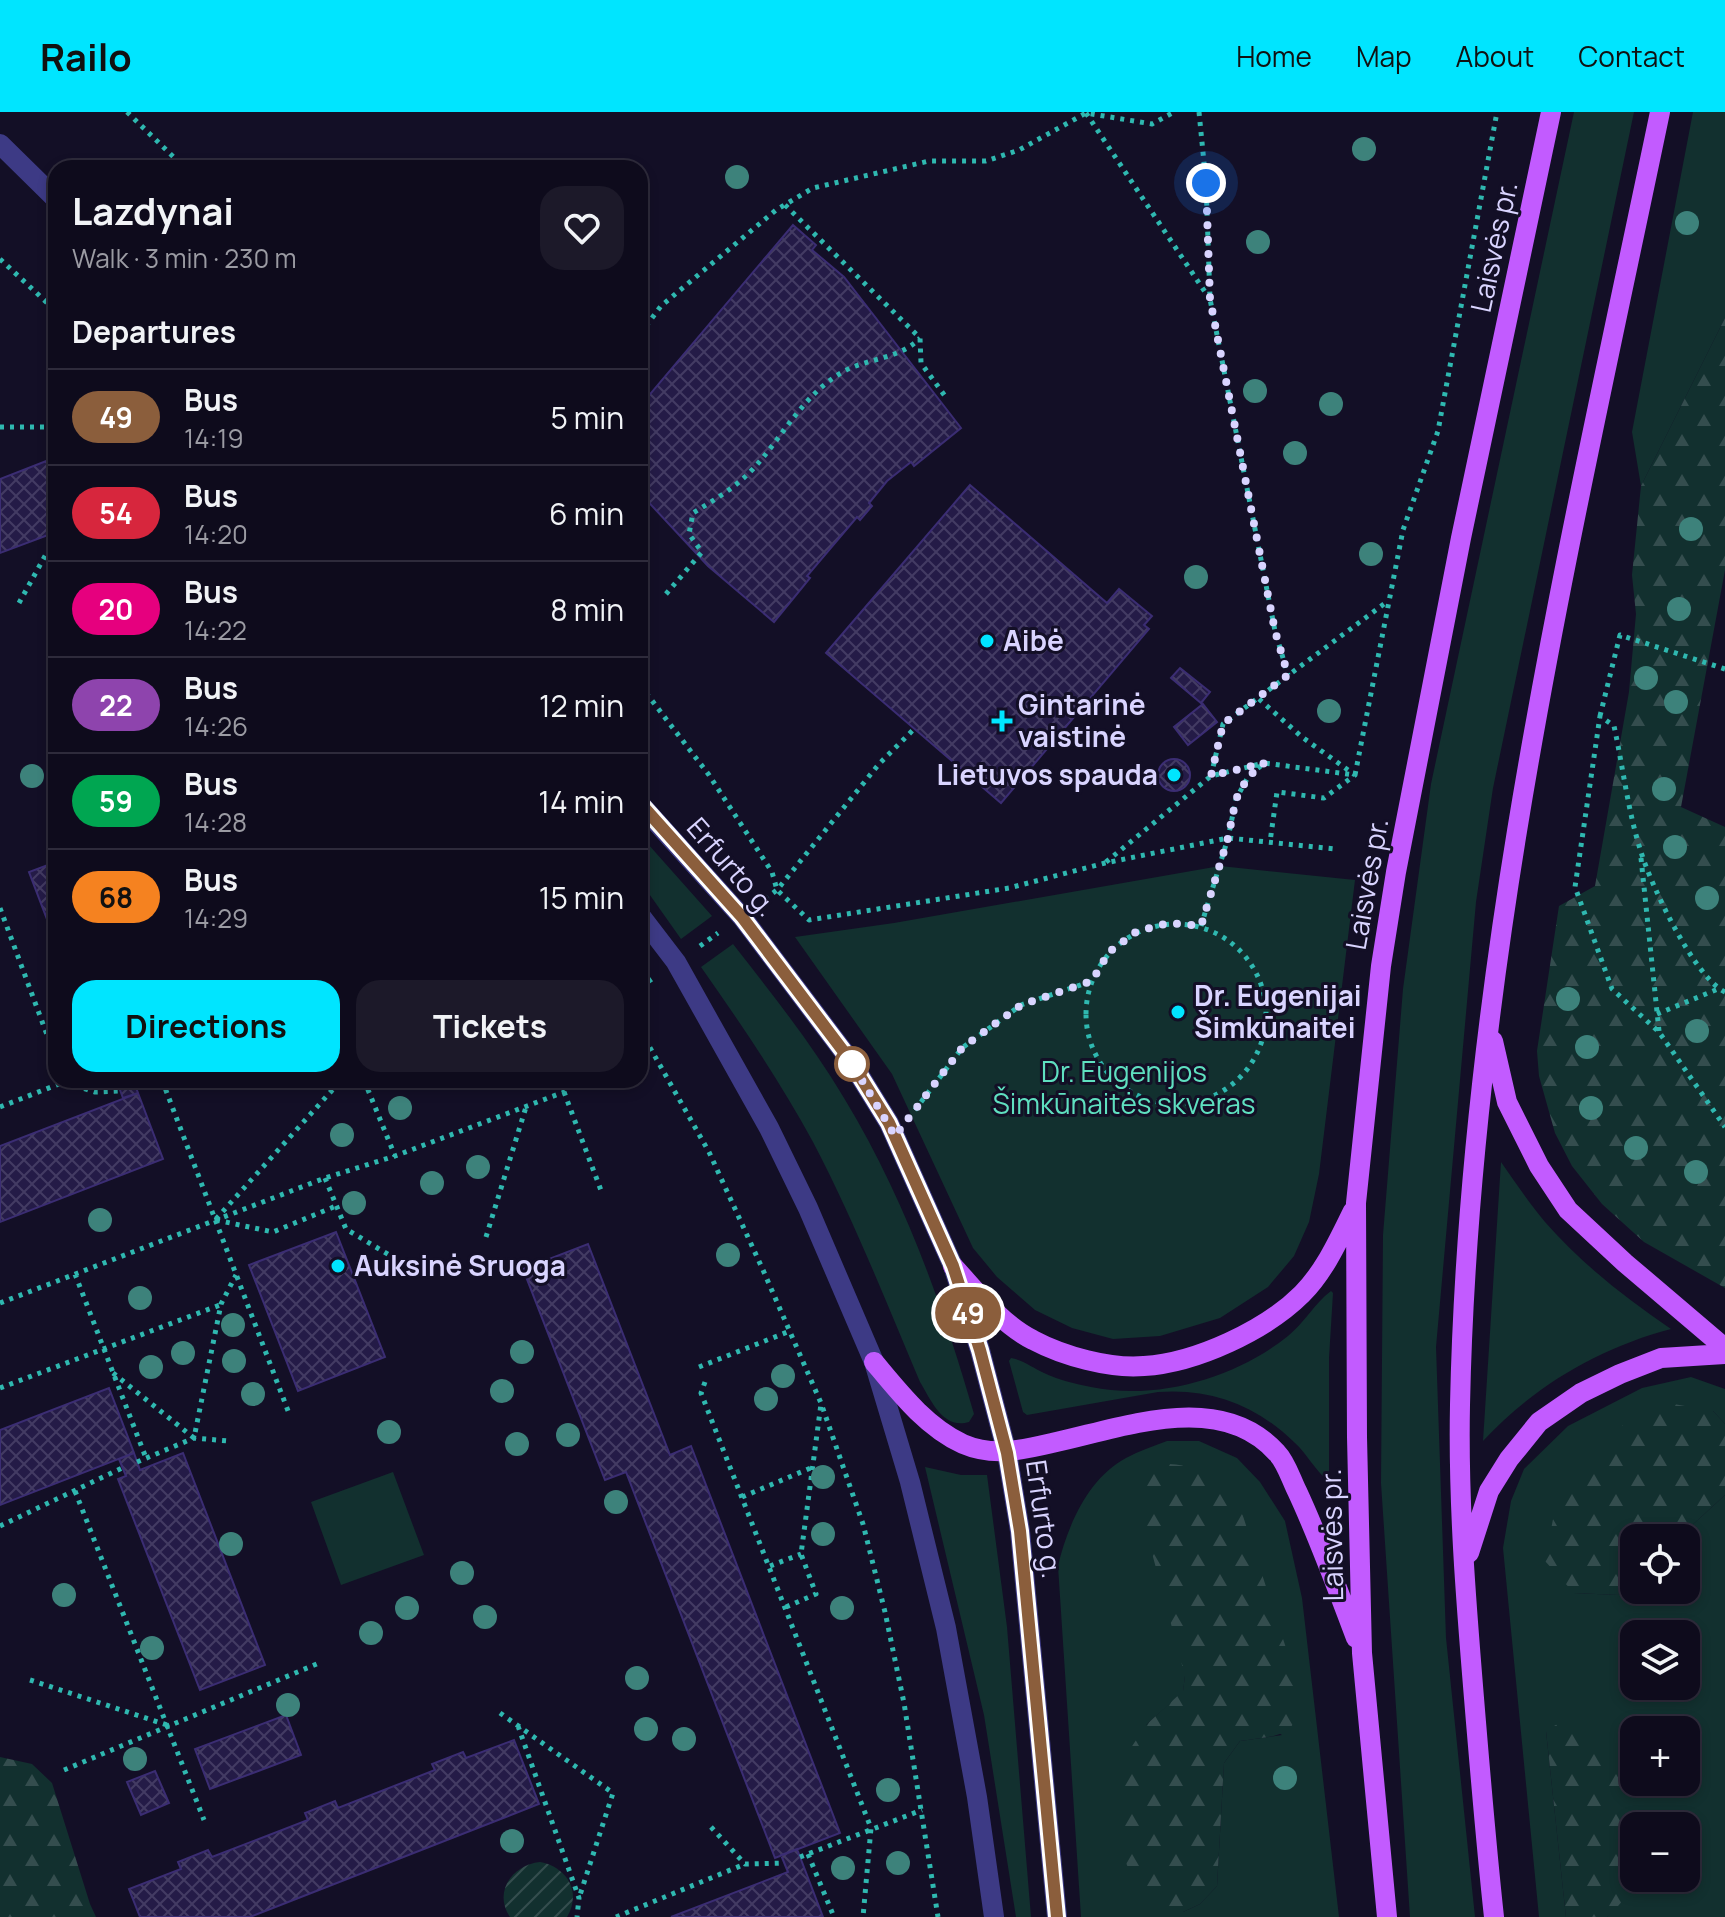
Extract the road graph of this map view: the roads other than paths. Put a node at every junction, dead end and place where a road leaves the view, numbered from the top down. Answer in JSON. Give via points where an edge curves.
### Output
{"nodes":[{"id":1,"x":1551,"y":112,"type":"edge"},
{"id":2,"x":1660,"y":112,"type":"edge"},
{"id":3,"x":0,"y":144,"type":"edge"},
{"id":4,"x":48,"y":191,"type":"edge"},
{"id":5,"x":648,"y":813,"type":"edge"},
{"id":6,"x":648,"y":925,"type":"edge"},
{"id":7,"x":1490,"y":1025,"type":"junction"},
{"id":8,"x":1356,"y":1203,"type":"junction"},
{"id":9,"x":953,"y":1266,"type":"junction"},
{"id":10,"x":1725,"y":1348,"type":"edge"},
{"id":11,"x":1725,"y":1354,"type":"edge"},
{"id":12,"x":874,"y":1362,"type":"junction"},
{"id":13,"x":1007,"y":1453,"type":"junction"},
{"id":14,"x":1463,"y":1568,"type":"junction"},
{"id":15,"x":1362,"y":1653,"type":"junction"},
{"id":16,"x":994,"y":1917,"type":"edge"},
{"id":17,"x":1057,"y":1917,"type":"edge"},
{"id":18,"x":1387,"y":1917,"type":"edge"},
{"id":19,"x":1494,"y":1917,"type":"edge"}],
"edges":[{"from":1,"to":8,"type":"main road","name":"Laisvės pr.","via":[[1396,872]]},
{"from":2,"to":7,"type":"main road","via":[[1526,768]]},
{"from":3,"to":4,"type":"street"},
{"from":5,"to":9,"type":"street","name":"Erfurto g.","via":[[742,917],[850,1060],[895,1136]]},
{"from":6,"to":12,"type":"street","via":[[676,962],[769,1128]]},
{"from":7,"to":10,"type":"main road","via":[[1507,1102],[1568,1210]]},
{"from":7,"to":14,"type":"main road","via":[[1466,1260],[1460,1408]]},
{"from":8,"to":9,"type":"main road","via":[[1334,1250],[1303,1293],[1257,1327],[1206,1353],[1144,1367],[1079,1360],[1031,1340],[996,1313]]},
{"from":8,"to":15,"type":"main road","name":"Laisvės pr."},
{"from":9,"to":13,"type":"street","name":"Erfurto g."},
{"from":11,"to":14,"type":"main road","via":[[1661,1358],[1581,1393],[1539,1422],[1489,1491]]},
{"from":12,"to":13,"type":"main road","via":[[909,1405],[934,1425],[964,1445]]},
{"from":12,"to":16,"type":"street","via":[[946,1628]]},
{"from":13,"to":15,"type":"main road","via":[[1181,1416],[1213,1418],[1255,1432],[1280,1455]]},
{"from":13,"to":17,"type":"street","name":"Erfurto g.","via":[[1020,1531]]},
{"from":14,"to":19,"type":"main road"},
{"from":15,"to":18,"type":"main road","name":"Laisvės pr."}]}
